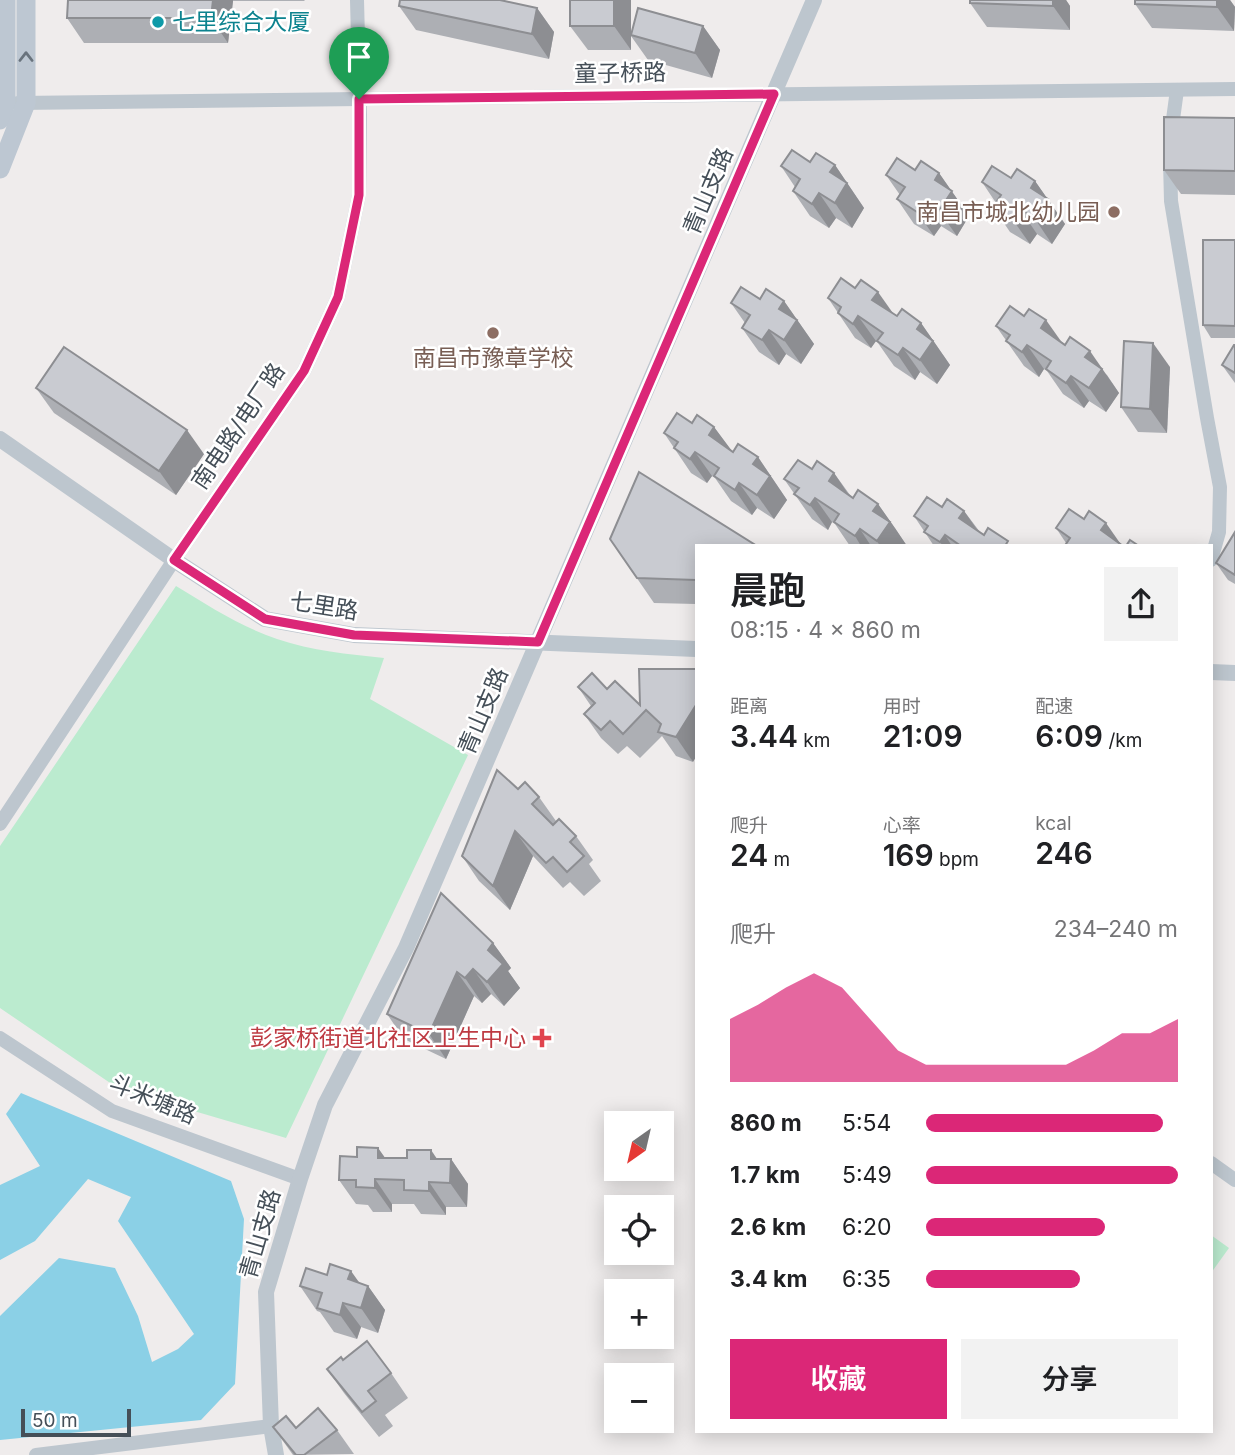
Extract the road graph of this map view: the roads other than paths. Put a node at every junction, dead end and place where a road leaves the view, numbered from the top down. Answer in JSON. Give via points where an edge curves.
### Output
{"nodes":[{"id":1,"x":6,"y":0,"type":"edge"},
{"id":2,"x":26,"y":0,"type":"edge"},
{"id":3,"x":357,"y":0,"type":"edge"},
{"id":4,"x":814,"y":0,"type":"edge"},
{"id":5,"x":1235,"y":89,"type":"edge"},
{"id":6,"x":1177,"y":90,"type":"junction"},
{"id":7,"x":774,"y":94,"type":"junction"},
{"id":8,"x":359,"y":99,"type":"junction"},
{"id":9,"x":10,"y":108,"type":"edge"},
{"id":10,"x":0,"y":169,"type":"edge"},
{"id":11,"x":0,"y":439,"type":"edge"},
{"id":12,"x":1213,"y":554,"type":"edge"},
{"id":13,"x":174,"y":560,"type":"junction"},
{"id":14,"x":538,"y":642,"type":"junction"},
{"id":15,"x":695,"y":649,"type":"edge"},
{"id":16,"x":1213,"y":672,"type":"edge"},
{"id":17,"x":1235,"y":673,"type":"edge"},
{"id":18,"x":0,"y":824,"type":"edge"},
{"id":19,"x":0,"y":1038,"type":"edge"},
{"id":20,"x":1213,"y":1164,"type":"edge"},
{"id":21,"x":300,"y":1179,"type":"junction"},
{"id":22,"x":1235,"y":1180,"type":"edge"},
{"id":23,"x":271,"y":1426,"type":"junction"},
{"id":24,"x":36,"y":1455,"type":"edge"},
{"id":25,"x":276,"y":1455,"type":"edge"}],
"edges":[{"from":1,"to":9,"type":"main road"},
{"from":9,"to":2,"type":"main road","one_way":true},
{"from":3,"to":8,"type":"street","name":"南电路/电厂路"},
{"from":4,"to":7,"type":"street","name":"青山支路"},
{"from":5,"to":6,"type":"street","name":"童子桥路"},
{"from":6,"to":7,"type":"street","name":"童子桥路"},
{"from":6,"to":12,"type":"street","via":[[1170,146],[1171,201],[1220,487],[1219,532]]},
{"from":7,"to":8,"type":"street","name":"童子桥路"},
{"from":7,"to":14,"type":"street","name":"青山支路"},
{"from":8,"to":9,"type":"street","name":"童子桥路"},
{"from":8,"to":13,"type":"street","name":"南电路/电厂路","via":[[359,195],[338,297],[304,371]]},
{"from":9,"to":10,"type":"main road"},
{"from":11,"to":13,"type":"street","name":"七里路"},
{"from":13,"to":14,"type":"street","name":"七里路","via":[[265,619],[354,635]]},
{"from":13,"to":18,"type":"street","name":"南电路/电厂路"},
{"from":14,"to":15,"type":"street","name":"七里路"},
{"from":14,"to":21,"type":"street","name":"青山支路","via":[[406,948],[325,1105]]},
{"from":16,"to":17,"type":"street"},
{"from":19,"to":21,"type":"street","name":"斗米塘路","via":[[111,1111]]},
{"from":20,"to":22,"type":"street"},
{"from":21,"to":23,"type":"street","name":"青山支路","via":[[266,1292]]},
{"from":23,"to":24,"type":"street"},
{"from":23,"to":25,"type":"street","name":"青山支路"}]}
